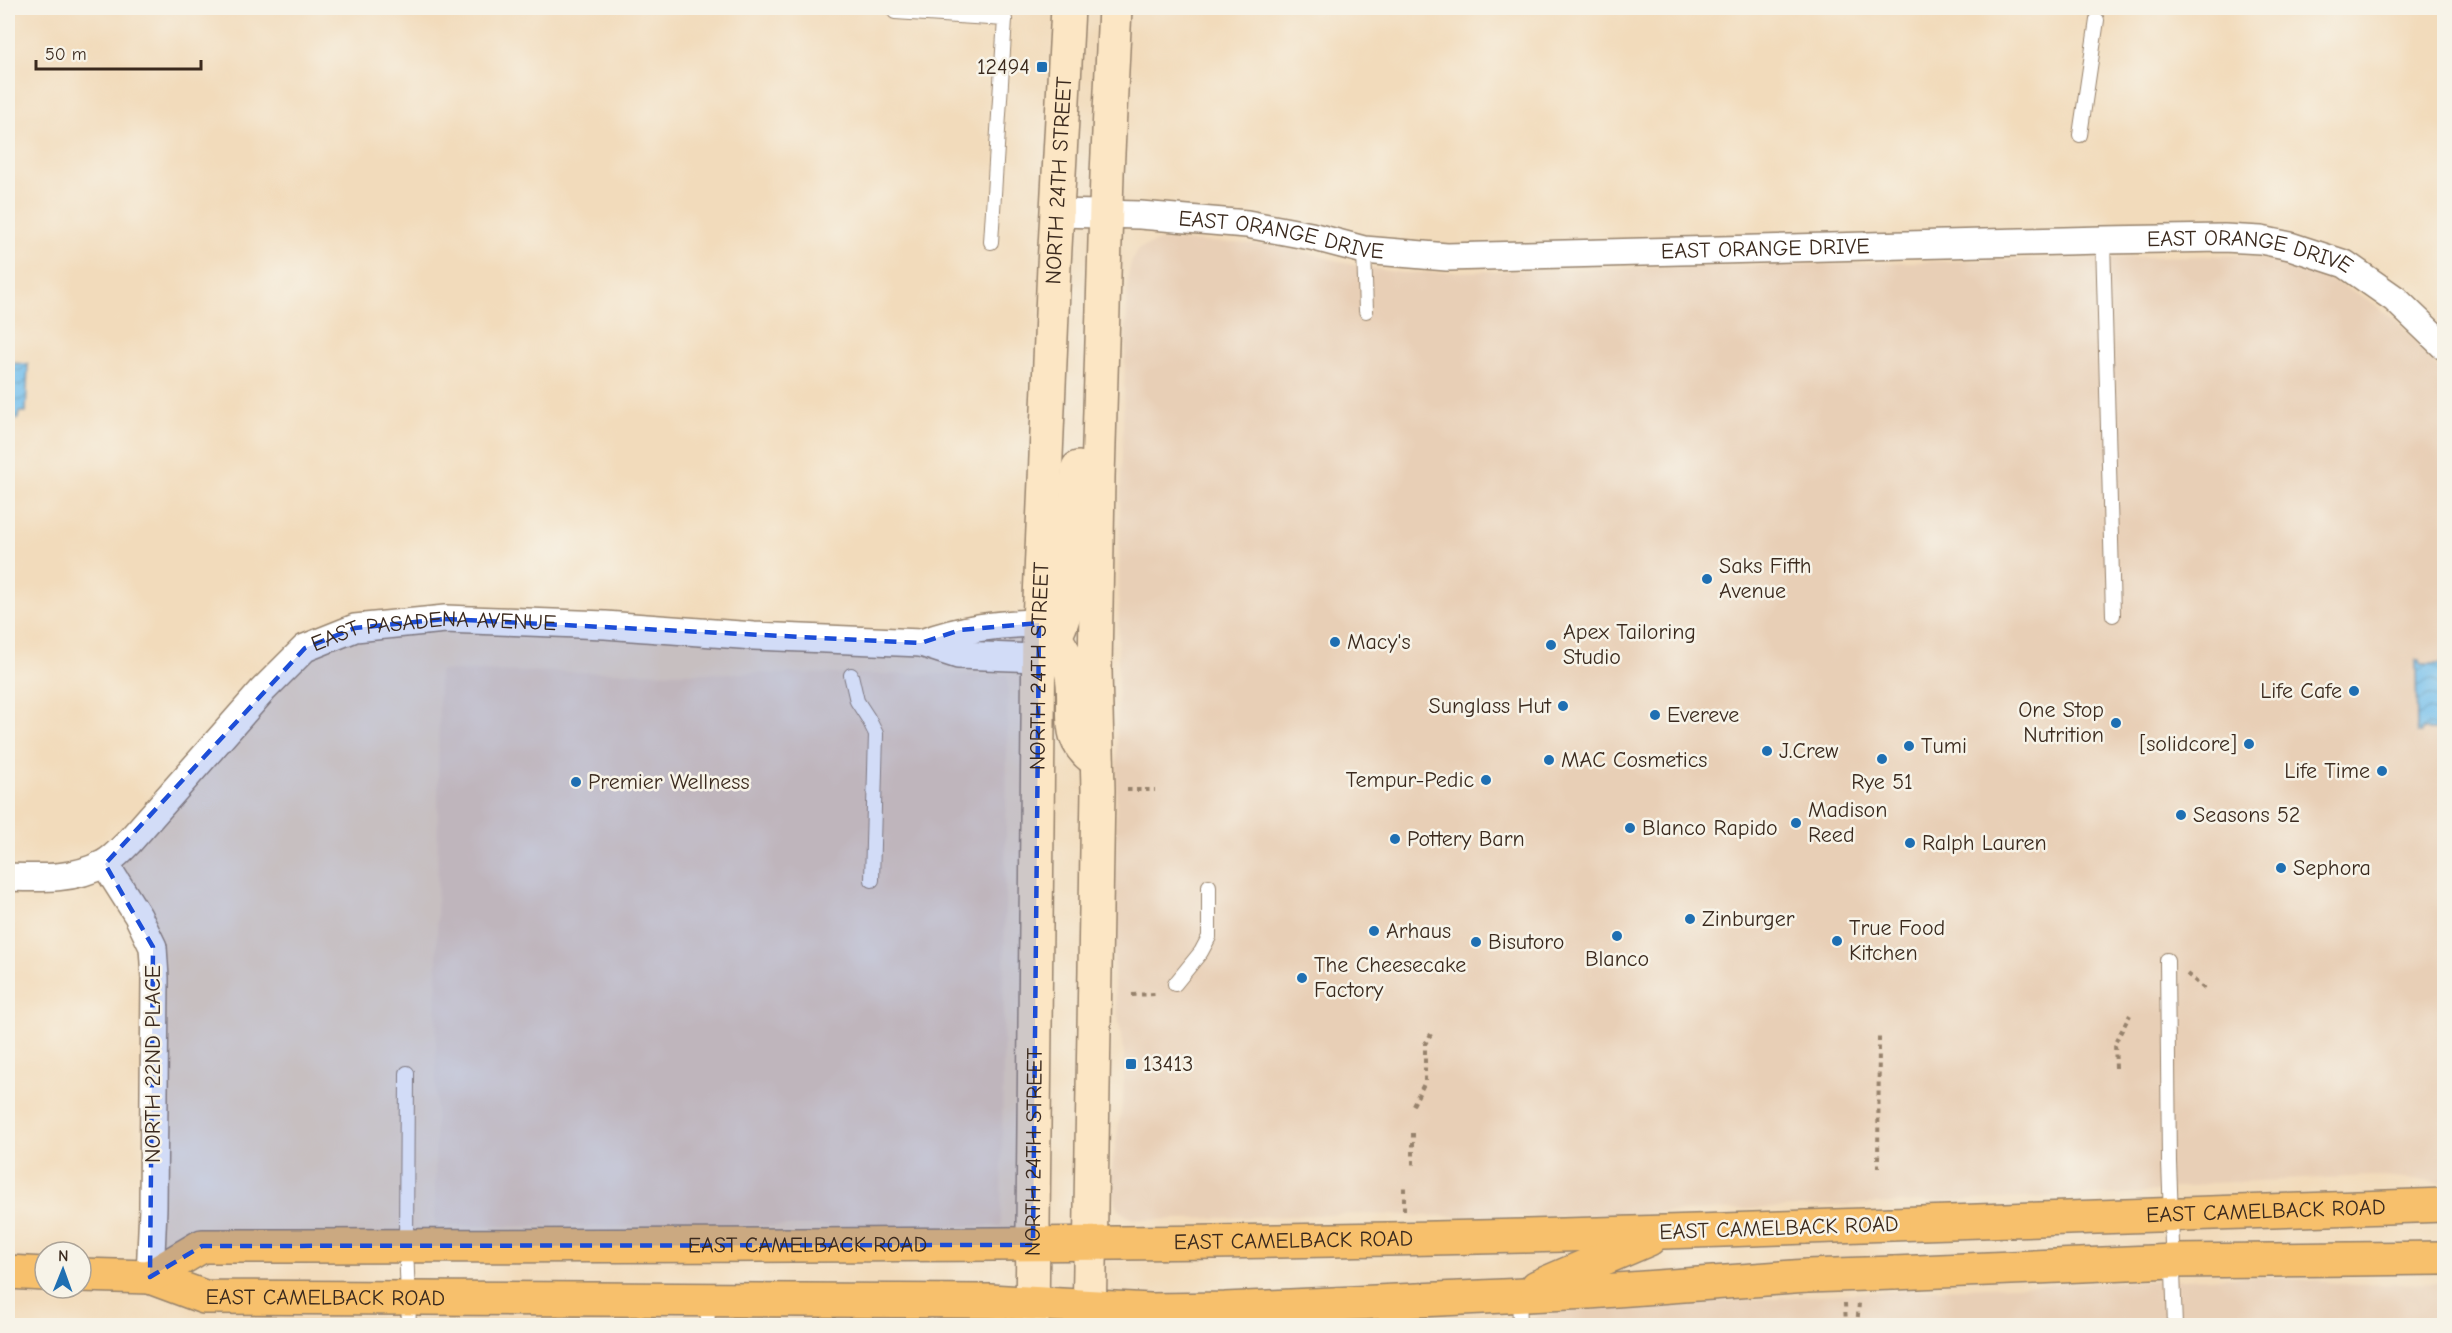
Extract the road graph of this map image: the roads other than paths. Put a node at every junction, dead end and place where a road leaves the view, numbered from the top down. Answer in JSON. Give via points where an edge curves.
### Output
{"nodes":[{"id":1,"x":895,"y":8,"type":"edge"},
{"id":2,"x":1068,"y":8,"type":"edge"},
{"id":3,"x":1115,"y":8,"type":"edge"},
{"id":4,"x":2097,"y":20,"type":"dead end"},
{"id":5,"x":2080,"y":135,"type":"dead end"},
{"id":6,"x":1057,"y":213,"type":"junction"},
{"id":7,"x":1106,"y":214,"type":"junction"},
{"id":8,"x":2103,"y":240,"type":"junction"},
{"id":9,"x":991,"y":242,"type":"dead end"},
{"id":10,"x":1364,"y":250,"type":"junction"},
{"id":11,"x":1366,"y":311,"type":"dead end"},
{"id":12,"x":2445,"y":346,"type":"edge"},
{"id":13,"x":2113,"y":615,"type":"dead end"},
{"id":14,"x":1045,"y":639,"type":"junction"},
{"id":15,"x":851,"y":675,"type":"dead end"},
{"id":16,"x":1098,"y":762,"type":"junction"},
{"id":17,"x":105,"y":864,"type":"junction"},
{"id":18,"x":8,"y":877,"type":"edge"},
{"id":19,"x":872,"y":880,"type":"dead end"},
{"id":20,"x":1209,"y":886,"type":"dead end"},
{"id":21,"x":2167,"y":960,"type":"dead end"},
{"id":22,"x":1175,"y":984,"type":"dead end"},
{"id":23,"x":407,"y":1073,"type":"dead end"},
{"id":24,"x":2445,"y":1205,"type":"edge"},
{"id":25,"x":2171,"y":1216,"type":"junction"},
{"id":26,"x":1663,"y":1233,"type":"junction"},
{"id":27,"x":1091,"y":1244,"type":"junction"},
{"id":28,"x":406,"y":1245,"type":"junction"},
{"id":29,"x":1033,"y":1245,"type":"junction"},
{"id":30,"x":2445,"y":1258,"type":"edge"},
{"id":31,"x":2174,"y":1261,"type":"junction"},
{"id":32,"x":8,"y":1272,"type":"edge"},
{"id":33,"x":33,"y":1273,"type":"edge"},
{"id":34,"x":93,"y":1275,"type":"edge"},
{"id":35,"x":150,"y":1277,"type":"junction"},
{"id":36,"x":1519,"y":1310,"type":"edge"},
{"id":37,"x":409,"y":1312,"type":"edge"},
{"id":38,"x":707,"y":1313,"type":"edge"},
{"id":39,"x":1032,"y":1314,"type":"edge"},
{"id":40,"x":1089,"y":1315,"type":"edge"},
{"id":41,"x":2175,"y":1326,"type":"edge"}],
"edges":[{"from":1,"to":9,"type":"lane","via":[[895,12],[1005,19]]},
{"from":2,"to":6,"type":"main road","name":"NORTH 24TH STREET"},
{"from":3,"to":7,"type":"main road"},
{"from":4,"to":5,"type":"lane"},
{"from":6,"to":7,"type":"street","name":"EAST ORANGE DRIVE"},
{"from":6,"to":14,"type":"main road","name":"NORTH 24TH STREET"},
{"from":7,"to":10,"type":"street","name":"EAST ORANGE DRIVE","via":[[1247,224]]},
{"from":7,"to":14,"type":"main road","via":[[1091,257],[1071,574],[1065,610]]},
{"from":7,"to":16,"type":"main road","via":[[1095,671]]},
{"from":8,"to":10,"type":"street","name":"EAST ORANGE DRIVE","via":[[1447,257]]},
{"from":8,"to":12,"type":"street","name":"EAST ORANGE DRIVE","via":[[2243,239],[2298,249],[2345,264],[2395,299]]},
{"from":8,"to":13,"type":"lane"},
{"from":10,"to":11,"type":"lane"},
{"from":14,"to":16,"type":"main road","via":[[1064,652],[1072,673],[1075,734],[1086,754]]},
{"from":14,"to":17,"type":"street","name":"EAST PASADENA AVENUE","via":[[958,655],[921,643],[745,636],[605,625],[453,620],[355,628],[305,648]]},
{"from":14,"to":29,"type":"main road","name":"NORTH 24TH STREET"},
{"from":15,"to":19,"type":"lane","via":[[856,701],[876,734]]},
{"from":16,"to":27,"type":"main road"},
{"from":17,"to":18,"type":"street","name":"EAST PASADENA AVENUE","via":[[73,876]]},
{"from":17,"to":35,"type":"street","name":"NORTH 22ND PLACE","via":[[153,946]]},
{"from":20,"to":22,"type":"lane","via":[[1209,937]]},
{"from":21,"to":25,"type":"lane"},
{"from":23,"to":28,"type":"lane"},
{"from":24,"to":25,"type":"main road","name":"EAST CAMELBACK ROAD"},
{"from":25,"to":26,"type":"main road","name":"EAST CAMELBACK ROAD","bridge":true},
{"from":25,"to":31,"type":"lane"},
{"from":26,"to":27,"type":"main road","name":"EAST CAMELBACK ROAD"},
{"from":26,"to":36,"type":"main road"},
{"from":27,"to":29,"type":"main road","name":"EAST CAMELBACK ROAD"},
{"from":27,"to":40,"type":"main road"},
{"from":28,"to":29,"type":"main road","name":"EAST CAMELBACK ROAD"},
{"from":28,"to":35,"type":"main road","name":"EAST CAMELBACK ROAD","via":[[202,1246]]},
{"from":28,"to":37,"type":"lane"},
{"from":29,"to":39,"type":"main road","name":"NORTH 24TH STREET"},
{"from":30,"to":31,"type":"main road","name":"EAST CAMELBACK ROAD"},
{"from":31,"to":36,"type":"main road","name":"EAST CAMELBACK ROAD","bridge":true,"via":[[1807,1276]]},
{"from":31,"to":41,"type":"lane"},
{"from":32,"to":33,"type":"main road"},
{"from":34,"to":35,"type":"main road","name":"EAST CAMELBACK ROAD"},
{"from":35,"to":37,"type":"main road","name":"EAST CAMELBACK ROAD","via":[[204,1297]]},
{"from":36,"to":40,"type":"main road","name":"EAST CAMELBACK ROAD","via":[[1225,1309]]},
{"from":37,"to":38,"type":"main road","name":"EAST CAMELBACK ROAD"},
{"from":38,"to":39,"type":"main road","name":"EAST CAMELBACK ROAD"},
{"from":39,"to":40,"type":"main road","name":"EAST CAMELBACK ROAD"}]}
